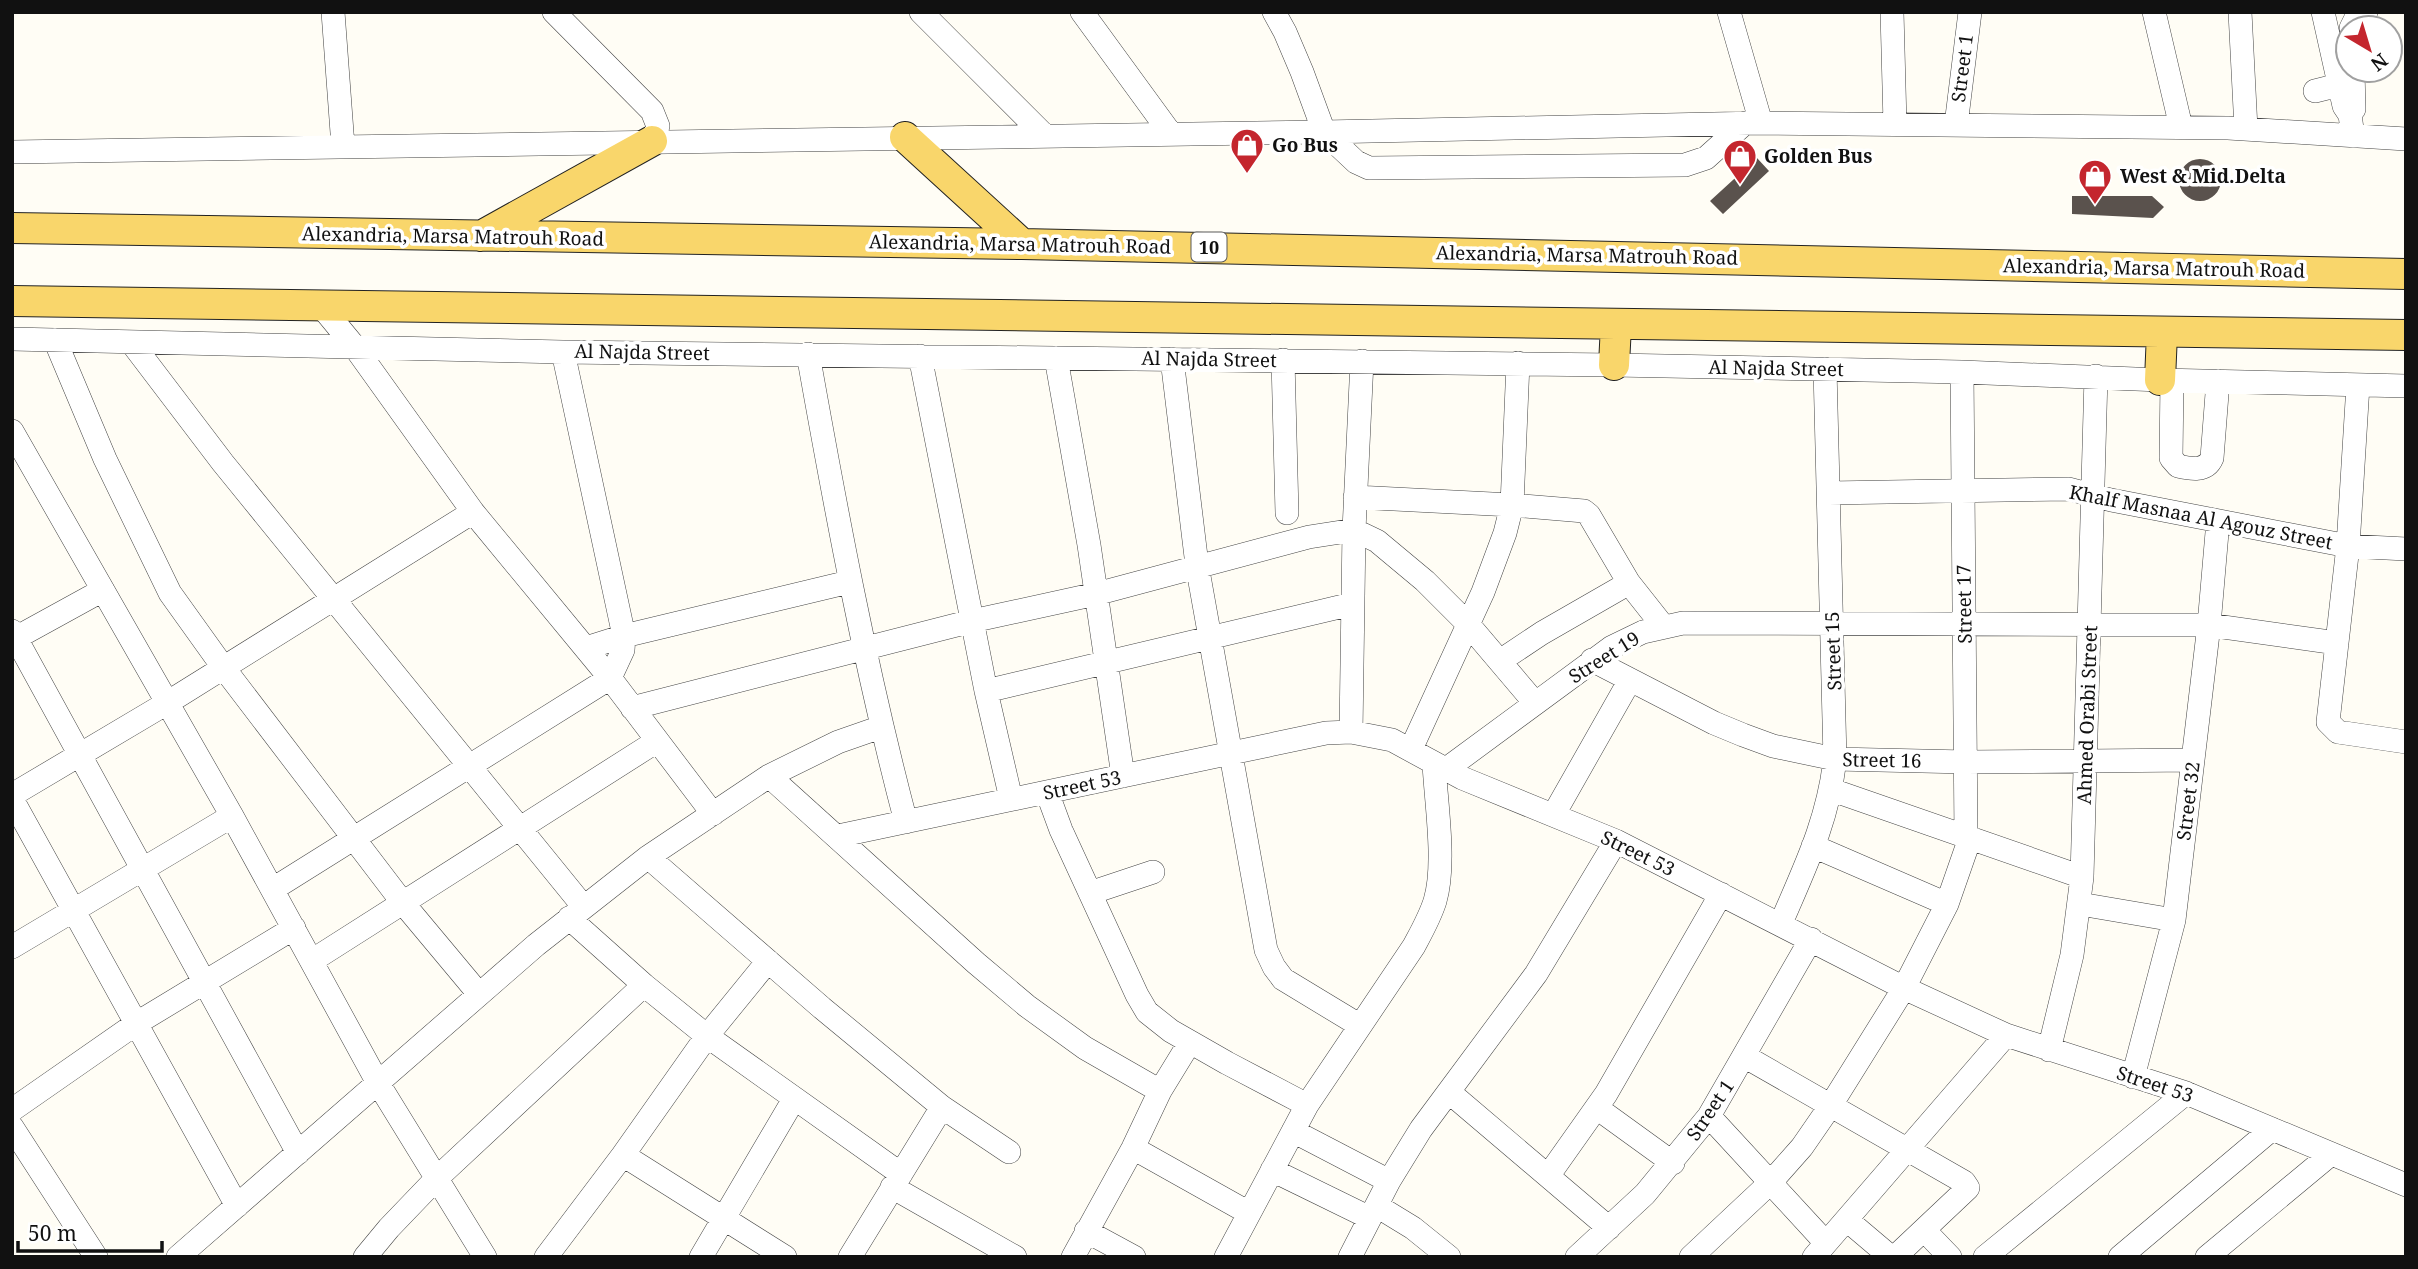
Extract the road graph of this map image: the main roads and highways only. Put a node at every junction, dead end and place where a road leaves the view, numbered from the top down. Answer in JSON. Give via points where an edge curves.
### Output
{"nodes":[{"id":1,"x":905,"y":137,"type":"road end"},
{"id":2,"x":652,"y":141,"type":"road end"},
{"id":3,"x":12,"y":228,"type":"edge"},
{"id":4,"x":479,"y":237,"type":"junction"},
{"id":5,"x":1022,"y":244,"type":"junction"},
{"id":6,"x":2406,"y":274,"type":"edge"},
{"id":7,"x":12,"y":301,"type":"edge"},
{"id":8,"x":1616,"y":325,"type":"junction"},
{"id":9,"x":2162,"y":333,"type":"junction"},
{"id":10,"x":2406,"y":335,"type":"edge"},
{"id":11,"x":1615,"y":365,"type":"road end"},
{"id":12,"x":2166,"y":380,"type":"road end"}],
"edges":[{"from":1,"to":5,"type":"main road"},
{"from":2,"to":4,"type":"main road"},
{"from":3,"to":4,"type":"main road","name":"Alexandria, Marsa Matrouh Road","number":"10"},
{"from":4,"to":5,"type":"main road","name":"Alexandria, Marsa Matrouh Road","number":"10"},
{"from":5,"to":6,"type":"main road","name":"Alexandria, Marsa Matrouh Road","number":"10"},
{"from":7,"to":8,"type":"main road"},
{"from":8,"to":9,"type":"main road"},
{"from":8,"to":11,"type":"main road"},
{"from":9,"to":10,"type":"main road"},
{"from":9,"to":12,"type":"main road"}]}
